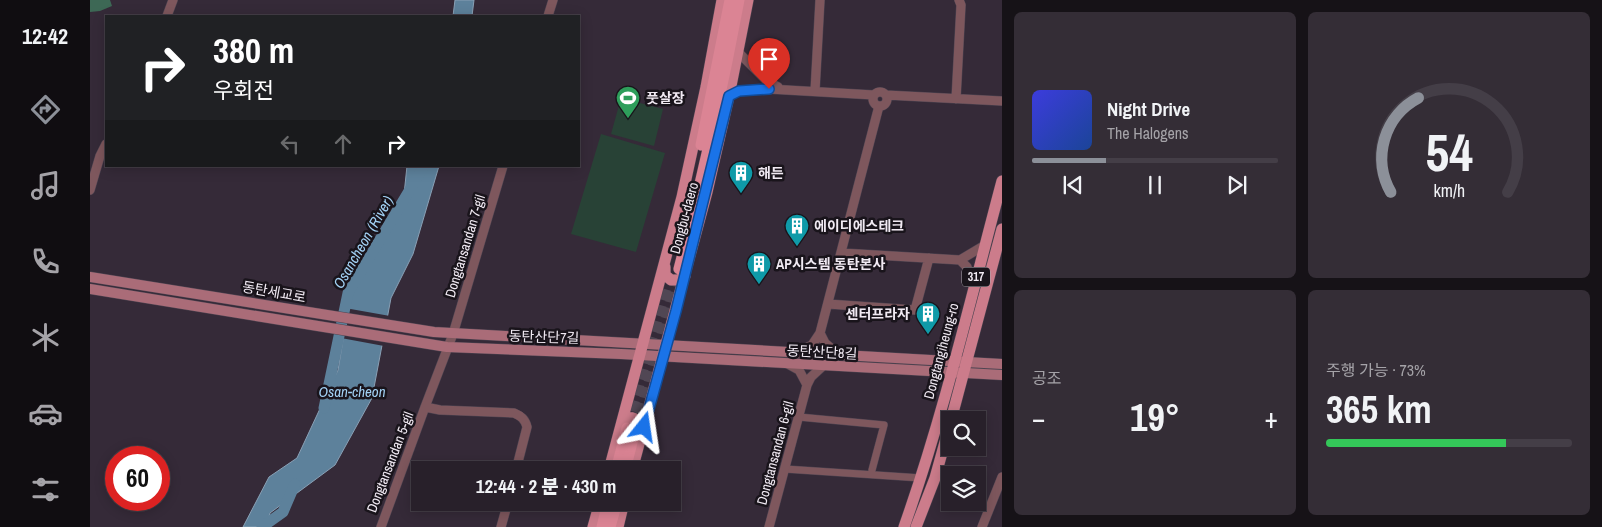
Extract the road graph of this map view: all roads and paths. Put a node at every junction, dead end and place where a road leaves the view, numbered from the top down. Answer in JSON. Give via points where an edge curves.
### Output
{"nodes":[{"id":1,"x":173,"y":0,"type":"edge"},
{"id":2,"x":553,"y":0,"type":"edge"},
{"id":3,"x":723,"y":0,"type":"edge"},
{"id":4,"x":730,"y":0,"type":"edge"},
{"id":5,"x":739,"y":0,"type":"edge"},
{"id":6,"x":748,"y":0,"type":"edge"},
{"id":7,"x":820,"y":0,"type":"edge"},
{"id":8,"x":959,"y":0,"type":"edge"},
{"id":9,"x":166,"y":15,"type":"edge"},
{"id":10,"x":548,"y":15,"type":"edge"},
{"id":11,"x":738,"y":52,"type":"junction"},
{"id":12,"x":706,"y":87,"type":"joint"},
{"id":13,"x":785,"y":90,"type":"junction"},
{"id":14,"x":815,"y":91,"type":"junction"},
{"id":15,"x":874,"y":95,"type":"junction"},
{"id":16,"x":886,"y":95,"type":"junction"},
{"id":17,"x":729,"y":96,"type":"junction"},
{"id":18,"x":956,"y":99,"type":"junction"},
{"id":19,"x":1002,"y":101,"type":"edge"},
{"id":20,"x":879,"y":106,"type":"junction"},
{"id":21,"x":105,"y":146,"type":"edge"},
{"id":22,"x":503,"y":167,"type":"edge"},
{"id":23,"x":1002,"y":181,"type":"edge"},
{"id":24,"x":90,"y":190,"type":"edge"},
{"id":25,"x":1002,"y":229,"type":"edge"},
{"id":26,"x":985,"y":245,"type":"junction"},
{"id":27,"x":842,"y":253,"type":"junction"},
{"id":28,"x":929,"y":258,"type":"junction"},
{"id":29,"x":960,"y":260,"type":"junction"},
{"id":30,"x":675,"y":269,"type":"junction"},
{"id":31,"x":90,"y":277,"type":"edge"},
{"id":32,"x":974,"y":286,"type":"junction"},
{"id":33,"x":90,"y":289,"type":"edge"},
{"id":34,"x":828,"y":304,"type":"junction"},
{"id":35,"x":820,"y":333,"type":"junction"},
{"id":36,"x":453,"y":334,"type":"junction"},
{"id":37,"x":644,"y":343,"type":"junction"},
{"id":38,"x":666,"y":345,"type":"junction"},
{"id":39,"x":447,"y":347,"type":"junction"},
{"id":40,"x":797,"y":352,"type":"junction"},
{"id":41,"x":640,"y":355,"type":"junction"},
{"id":42,"x":839,"y":355,"type":"junction"},
{"id":43,"x":663,"y":356,"type":"junction"},
{"id":44,"x":785,"y":363,"type":"junction"},
{"id":45,"x":1002,"y":364,"type":"edge"},
{"id":46,"x":824,"y":366,"type":"junction"},
{"id":47,"x":959,"y":367,"type":"junction"},
{"id":48,"x":1002,"y":375,"type":"edge"},
{"id":49,"x":807,"y":385,"type":"junction"},
{"id":50,"x":425,"y":407,"type":"junction"},
{"id":51,"x":952,"y":411,"type":"edge"},
{"id":52,"x":799,"y":417,"type":"junction"},
{"id":53,"x":632,"y":427,"type":"junction"},
{"id":54,"x":941,"y":456,"type":"edge"},
{"id":55,"x":518,"y":461,"type":"edge"},
{"id":56,"x":614,"y":461,"type":"edge"},
{"id":57,"x":619,"y":461,"type":"edge"},
{"id":58,"x":626,"y":461,"type":"edge"},
{"id":59,"x":632,"y":461,"type":"edge"},
{"id":60,"x":785,"y":469,"type":"junction"},
{"id":61,"x":872,"y":470,"type":"dead end"},
{"id":62,"x":1002,"y":477,"type":"edge"},
{"id":63,"x":921,"y":478,"type":"junction"},
{"id":64,"x":506,"y":511,"type":"edge"},
{"id":65,"x":597,"y":511,"type":"edge"},
{"id":66,"x":606,"y":511,"type":"edge"},
{"id":67,"x":614,"y":511,"type":"edge"},
{"id":68,"x":622,"y":511,"type":"edge"},
{"id":69,"x":380,"y":527,"type":"edge"},
{"id":70,"x":502,"y":527,"type":"edge"},
{"id":71,"x":593,"y":527,"type":"edge"},
{"id":72,"x":602,"y":527,"type":"edge"},
{"id":73,"x":610,"y":527,"type":"edge"},
{"id":74,"x":618,"y":527,"type":"edge"},
{"id":75,"x":769,"y":527,"type":"edge"},
{"id":76,"x":904,"y":527,"type":"edge"},
{"id":77,"x":916,"y":527,"type":"edge"},
{"id":78,"x":982,"y":527,"type":"edge"}],
"edges":[{"from":1,"to":9,"type":"street"},
{"from":2,"to":10,"type":"street"},
{"from":3,"to":12,"type":"highway","via":[[716,50]]},
{"from":4,"to":30,"type":"highway","name":"Dongbu-daero"},
{"from":5,"to":30,"type":"highway","name":"Dongbu-daero","via":[[720,98]]},
{"from":6,"to":11,"type":"main road","name":"Dongbu-daero"},
{"from":7,"to":14,"type":"street"},
{"from":8,"to":18,"type":"street"},
{"from":11,"to":13,"type":"street","via":[[767,81]]},
{"from":11,"to":17,"type":"main road","name":"Dongbu-daero"},
{"from":12,"to":30,"type":"main road","name":"Dongbu-daero","via":[[682,197]]},
{"from":13,"to":14,"type":"street"},
{"from":13,"to":17,"type":"street","via":[[745,90]]},
{"from":14,"to":15,"type":"street"},
{"from":15,"to":16,"type":"street","via":[[880,92]]},
{"from":15,"to":20,"type":"street","via":[[873,102]]},
{"from":16,"to":18,"type":"street"},
{"from":16,"to":20,"type":"street","via":[[885,104]]},
{"from":17,"to":30,"type":"main road","name":"Dongbu-daero","via":[[707,192]]},
{"from":18,"to":19,"type":"street"},
{"from":20,"to":27,"type":"street"},
{"from":21,"to":24,"type":"street"},
{"from":22,"to":36,"type":"street","name":"Dongtansandan 7-gil"},
{"from":23,"to":26,"type":"main road","name":"Dongtangiheung-ro","number":"317"},
{"from":25,"to":47,"type":"main road","name":"Dongtangiheung-ro","number":"317"},
{"from":26,"to":29,"type":"street"},
{"from":26,"to":32,"type":"main road","name":"Dongtangiheung-ro","number":"317"},
{"from":27,"to":28,"type":"street"},
{"from":27,"to":34,"type":"street"},
{"from":28,"to":29,"type":"street"},
{"from":28,"to":34,"type":"street","via":[[914,310]]},
{"from":29,"to":32,"type":"street","via":[[967,267]]},
{"from":30,"to":37,"type":"main road","name":"Dongbu-daero"},
{"from":30,"to":38,"type":"main road","name":"Dongbu-daero"},
{"from":31,"to":36,"type":"main road","name":"동탄세교로"},
{"from":32,"to":47,"type":"main road","name":"Dongtangiheung-ro","number":"317"},
{"from":33,"to":39,"type":"main road","name":"동탄세교로"},
{"from":34,"to":35,"type":"street"},
{"from":35,"to":40,"type":"street","via":[[812,345]]},
{"from":35,"to":42,"type":"street","via":[[825,343]]},
{"from":36,"to":37,"type":"main road","name":"동탄산단7길"},
{"from":36,"to":39,"type":"street","name":"Dongtansandan 7-gil"},
{"from":37,"to":38,"type":"main road","name":"동탄산단8길"},
{"from":37,"to":41,"type":"main road","name":"Dongbu-daero"},
{"from":38,"to":40,"type":"main road","name":"동탄산단8길"},
{"from":38,"to":43,"type":"main road","name":"Dongbu-daero"},
{"from":39,"to":41,"type":"main road","name":"동탄산단7길"},
{"from":39,"to":50,"type":"street","name":"Dongtansandan 5-gil"},
{"from":40,"to":42,"type":"main road","name":"동탄산단8길"},
{"from":41,"to":43,"type":"main road","name":"동탄산단8길"},
{"from":41,"to":53,"type":"main road","name":"Dongbu-daero"},
{"from":42,"to":47,"type":"main road","name":"동탄산단8길"},
{"from":43,"to":44,"type":"main road","name":"동탄산단8길"},
{"from":43,"to":53,"type":"main road","name":"Dongbu-daero"},
{"from":44,"to":46,"type":"main road","name":"동탄산단8길"},
{"from":44,"to":49,"type":"street","via":[[799,370]]},
{"from":45,"to":47,"type":"main road","name":"동탄산단8길"},
{"from":46,"to":47,"type":"main road","name":"동탄산단8길"},
{"from":46,"to":49,"type":"street"},
{"from":47,"to":48,"type":"main road","name":"동탄산단8길"},
{"from":47,"to":51,"type":"main road","name":"Dongtangiheung-ro","number":"317"},
{"from":47,"to":63,"type":"main road","name":"Dongtangiheung-ro","number":"317"},
{"from":49,"to":52,"type":"street","name":"Dongtansandan 6-gil"},
{"from":50,"to":55,"type":"street","name":"Dongtansandan 5-gil","via":[[520,416],[527,427]]},
{"from":50,"to":69,"type":"street","name":"Dongtansandan 5-gil"},
{"from":52,"to":60,"type":"street","name":"Dongtansandan 6-gil"},
{"from":52,"to":61,"type":"street","via":[[884,425]]},
{"from":53,"to":56,"type":"main road","name":"Dongbu-daero"},
{"from":53,"to":57,"type":"highway","name":"Dongbu-daero"},
{"from":53,"to":58,"type":"highway","name":"Dongbu-daero"},
{"from":53,"to":59,"type":"main road","name":"Dongbu-daero"},
{"from":54,"to":77,"type":"main road","name":"Dongtangiheung-ro","number":"317"},
{"from":60,"to":63,"type":"street"},
{"from":60,"to":75,"type":"street","name":"Dongtansandan 6-gil"},
{"from":62,"to":78,"type":"street"},
{"from":63,"to":76,"type":"main road","name":"Dongtangiheung-ro","number":"317"},
{"from":64,"to":70,"type":"street"},
{"from":65,"to":71,"type":"main road"},
{"from":66,"to":72,"type":"highway"},
{"from":67,"to":73,"type":"highway"},
{"from":68,"to":74,"type":"main road"}]}
